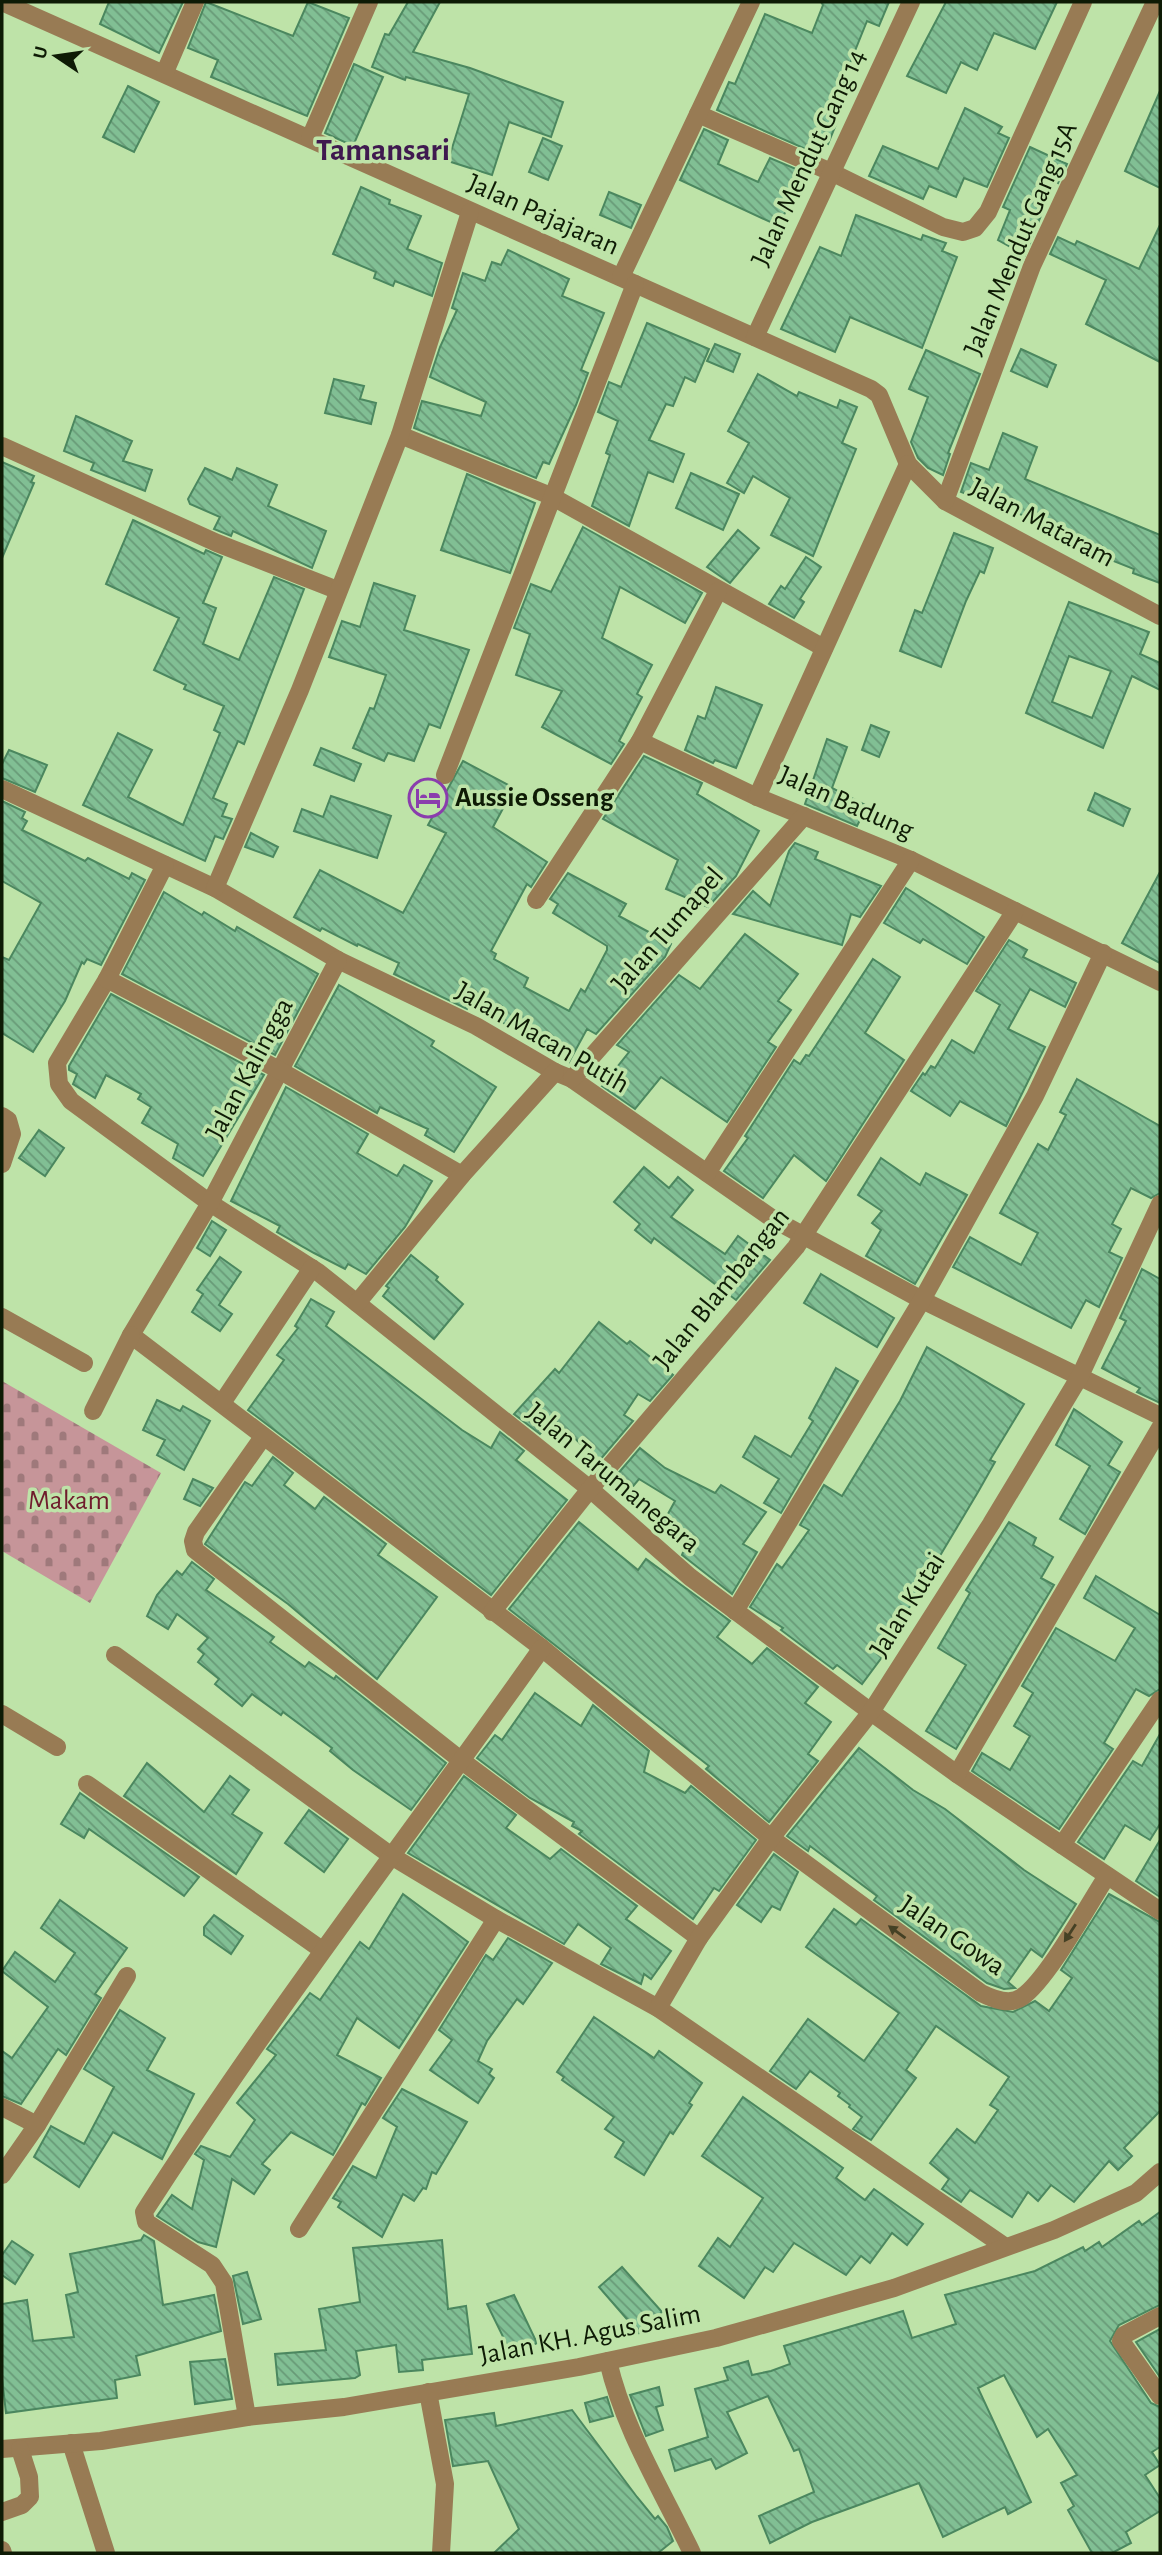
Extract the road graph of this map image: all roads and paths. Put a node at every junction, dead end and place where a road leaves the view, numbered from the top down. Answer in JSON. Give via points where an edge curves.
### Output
{"nodes":[{"id":1,"x":2,"y":2,"type":"edge"},
{"id":2,"x":195,"y":2,"type":"edge"},
{"id":3,"x":369,"y":2,"type":"edge"},
{"id":4,"x":751,"y":2,"type":"edge"},
{"id":5,"x":911,"y":2,"type":"edge"},
{"id":6,"x":1083,"y":2,"type":"edge"},
{"id":7,"x":1155,"y":2,"type":"edge"},
{"id":8,"x":164,"y":72,"type":"junction"},
{"id":9,"x":698,"y":114,"type":"junction"},
{"id":10,"x":310,"y":138,"type":"junction"},
{"id":11,"x":831,"y":172,"type":"junction"},
{"id":12,"x":470,"y":212,"type":"junction"},
{"id":13,"x":628,"y":281,"type":"junction"},
{"id":14,"x":755,"y":337,"type":"junction"},
{"id":15,"x":400,"y":435,"type":"junction"},
{"id":16,"x":2,"y":446,"type":"edge"},
{"id":17,"x":908,"y":464,"type":"junction"},
{"id":18,"x":551,"y":496,"type":"junction"},
{"id":19,"x":945,"y":501,"type":"junction"},
{"id":20,"x":337,"y":590,"type":"junction"},
{"id":21,"x":718,"y":591,"type":"junction"},
{"id":22,"x":1160,"y":616,"type":"edge"},
{"id":23,"x":824,"y":648,"type":"junction"},
{"id":24,"x":640,"y":741,"type":"junction"},
{"id":25,"x":445,"y":775,"type":"dead end"},
{"id":26,"x":2,"y":789,"type":"edge"},
{"id":27,"x":757,"y":797,"type":"junction"},
{"id":28,"x":804,"y":816,"type":"junction"},
{"id":29,"x":911,"y":860,"type":"junction"},
{"id":30,"x":165,"y":865,"type":"junction"},
{"id":31,"x":215,"y":888,"type":"junction"},
{"id":32,"x":536,"y":900,"type":"dead end"},
{"id":33,"x":1015,"y":911,"type":"junction"},
{"id":34,"x":1103,"y":953,"type":"junction"},
{"id":35,"x":338,"y":960,"type":"junction"},
{"id":36,"x":107,"y":979,"type":"junction"},
{"id":37,"x":1160,"y":982,"type":"edge"},
{"id":38,"x":279,"y":1070,"type":"junction"},
{"id":39,"x":555,"y":1072,"type":"junction"},
{"id":40,"x":572,"y":1079,"type":"junction"},
{"id":41,"x":2,"y":1116,"type":"edge"},
{"id":42,"x":2,"y":1164,"type":"edge"},
{"id":43,"x":707,"y":1173,"type":"junction"},
{"id":44,"x":462,"y":1175,"type":"junction"},
{"id":45,"x":210,"y":1203,"type":"junction"},
{"id":46,"x":1160,"y":1204,"type":"edge"},
{"id":47,"x":801,"y":1234,"type":"junction"},
{"id":48,"x":1152,"y":1236,"type":"edge"},
{"id":49,"x":312,"y":1268,"type":"junction"},
{"id":50,"x":922,"y":1300,"type":"junction"},
{"id":51,"x":357,"y":1303,"type":"junction"},
{"id":52,"x":2,"y":1317,"type":"edge"},
{"id":53,"x":131,"y":1335,"type":"junction"},
{"id":54,"x":84,"y":1363,"type":"dead end"},
{"id":55,"x":1080,"y":1376,"type":"junction"},
{"id":56,"x":222,"y":1403,"type":"junction"},
{"id":57,"x":93,"y":1411,"type":"dead end"},
{"id":58,"x":1160,"y":1416,"type":"edge"},
{"id":59,"x":1160,"y":1428,"type":"edge"},
{"id":60,"x":263,"y":1437,"type":"junction"},
{"id":61,"x":590,"y":1489,"type":"junction"},
{"id":62,"x":735,"y":1611,"type":"junction"},
{"id":63,"x":492,"y":1612,"type":"junction"},
{"id":64,"x":542,"y":1648,"type":"junction"},
{"id":65,"x":114,"y":1655,"type":"dead end"},
{"id":66,"x":1160,"y":1700,"type":"edge"},
{"id":67,"x":872,"y":1712,"type":"junction"},
{"id":68,"x":2,"y":1714,"type":"edge"},
{"id":69,"x":57,"y":1746,"type":"dead end"},
{"id":70,"x":462,"y":1761,"type":"junction"},
{"id":71,"x":957,"y":1774,"type":"junction"},
{"id":72,"x":87,"y":1784,"type":"dead end"},
{"id":73,"x":771,"y":1838,"type":"junction"},
{"id":74,"x":1062,"y":1845,"type":"junction"},
{"id":75,"x":393,"y":1857,"type":"junction"},
{"id":76,"x":1107,"y":1876,"type":"junction"},
{"id":77,"x":1160,"y":1911,"type":"edge"},
{"id":78,"x":496,"y":1919,"type":"junction"},
{"id":79,"x":699,"y":1938,"type":"junction"},
{"id":80,"x":322,"y":1950,"type":"junction"},
{"id":81,"x":127,"y":1976,"type":"dead end"},
{"id":82,"x":658,"y":2008,"type":"junction"},
{"id":83,"x":2,"y":2107,"type":"edge"},
{"id":84,"x":37,"y":2125,"type":"junction"},
{"id":85,"x":1160,"y":2172,"type":"edge"},
{"id":86,"x":2,"y":2175,"type":"edge"},
{"id":87,"x":299,"y":2229,"type":"dead end"},
{"id":88,"x":1004,"y":2246,"type":"junction"},
{"id":89,"x":1160,"y":2316,"type":"edge"},
{"id":90,"x":608,"y":2361,"type":"junction"},
{"id":91,"x":428,"y":2392,"type":"junction"},
{"id":92,"x":1160,"y":2396,"type":"edge"},
{"id":93,"x":247,"y":2417,"type":"junction"},
{"id":94,"x":71,"y":2443,"type":"junction"},
{"id":95,"x":11,"y":2449,"type":"edge"},
{"id":96,"x":2,"y":2512,"type":"edge"},
{"id":97,"x":686,"y":2551,"type":"edge"},
{"id":98,"x":106,"y":2553,"type":"edge"},
{"id":99,"x":442,"y":2553,"type":"edge"}],
"edges":[{"from":1,"to":8,"type":"street","name":"Jalan Pajajaran"},
{"from":2,"to":8,"type":"street"},
{"from":3,"to":10,"type":"street"},
{"from":4,"to":9,"type":"street"},
{"from":5,"to":11,"type":"street","name":"Jalan Mendut Gang 14"},
{"from":6,"to":11,"type":"street","via":[[988,212],[975,228],[963,232],[943,227]]},
{"from":7,"to":19,"type":"street","name":"Jalan Mendut Gang 15A","via":[[1032,266]]},
{"from":8,"to":10,"type":"street","name":"Jalan Pajajaran"},
{"from":9,"to":11,"type":"street"},
{"from":9,"to":13,"type":"street"},
{"from":10,"to":12,"type":"street","name":"Jalan Pajajaran"},
{"from":11,"to":14,"type":"street","name":"Jalan Mendut Gang 14"},
{"from":12,"to":13,"type":"street","name":"Jalan Pajajaran"},
{"from":12,"to":15,"type":"street"},
{"from":13,"to":14,"type":"street","name":"Jalan Pajajaran"},
{"from":13,"to":18,"type":"street"},
{"from":14,"to":17,"type":"street","name":"Jalan Pajajaran","via":[[879,395]]},
{"from":15,"to":18,"type":"street"},
{"from":15,"to":20,"type":"street"},
{"from":16,"to":20,"type":"street","via":[[217,543]]},
{"from":17,"to":19,"type":"street","name":"Jalan Mataram"},
{"from":17,"to":23,"type":"street","name":"Jalan Badung"},
{"from":18,"to":21,"type":"street"},
{"from":18,"to":25,"type":"street"},
{"from":19,"to":22,"type":"street","name":"Jalan Mataram"},
{"from":20,"to":31,"type":"street","via":[[300,690]]},
{"from":21,"to":23,"type":"street"},
{"from":21,"to":24,"type":"street"},
{"from":23,"to":27,"type":"street","name":"Jalan Badung"},
{"from":24,"to":27,"type":"street"},
{"from":24,"to":32,"type":"street"},
{"from":26,"to":30,"type":"street","name":"Jalan Macan Putih"},
{"from":27,"to":28,"type":"street","name":"Jalan Badung"},
{"from":28,"to":29,"type":"street","name":"Jalan Badung"},
{"from":28,"to":40,"type":"street","name":"Jalan Tumapel"},
{"from":29,"to":33,"type":"street","name":"Jalan Badung"},
{"from":29,"to":43,"type":"street"},
{"from":30,"to":31,"type":"street","name":"Jalan Macan Putih"},
{"from":30,"to":36,"type":"street"},
{"from":31,"to":35,"type":"street","name":"Jalan Macan Putih"},
{"from":33,"to":34,"type":"street","name":"Jalan Badung"},
{"from":33,"to":47,"type":"street","name":"Jalan Blambangan"},
{"from":34,"to":37,"type":"street","name":"Jalan Badung"},
{"from":34,"to":50,"type":"street","via":[[1035,1096]]},
{"from":35,"to":38,"type":"street","name":"Jalan Kalingga"},
{"from":35,"to":39,"type":"street","name":"Jalan Macan Putih","via":[[476,1026]]},
{"from":36,"to":38,"type":"street"},
{"from":36,"to":45,"type":"street","name":"Jalan Tarumanegara","via":[[57,1063],[59,1084],[71,1101]]},
{"from":38,"to":44,"type":"street"},
{"from":38,"to":45,"type":"street","name":"Jalan Kalingga"},
{"from":39,"to":40,"type":"street","name":"Jalan Macan Putih"},
{"from":39,"to":44,"type":"street"},
{"from":40,"to":43,"type":"street","name":"Jalan Macan Putih"},
{"from":41,"to":42,"type":"street","via":[[12,1134]]},
{"from":43,"to":47,"type":"street","name":"Jalan Macan Putih"},
{"from":44,"to":51,"type":"street"},
{"from":45,"to":49,"type":"street","name":"Jalan Tarumanegara"},
{"from":45,"to":53,"type":"street","name":"Jalan Kalingga"},
{"from":46,"to":48,"type":"street","name":"Jalan Kutai"},
{"from":47,"to":50,"type":"street","name":"Jalan Macan Putih"},
{"from":47,"to":61,"type":"street","name":"Jalan Blambangan","via":[[796,1247]]},
{"from":48,"to":55,"type":"street","name":"Jalan Kutai"},
{"from":49,"to":51,"type":"street","name":"Jalan Tarumanegara"},
{"from":49,"to":56,"type":"street"},
{"from":50,"to":55,"type":"street","name":"Jalan Macan Putih"},
{"from":50,"to":62,"type":"street"},
{"from":51,"to":61,"type":"street","name":"Jalan Tarumanegara"},
{"from":52,"to":54,"type":"street"},
{"from":53,"to":56,"type":"street","name":"Jalan Gowa"},
{"from":53,"to":57,"type":"street","name":"Jalan Kalingga"},
{"from":55,"to":58,"type":"street","name":"Jalan Macan Putih"},
{"from":55,"to":67,"type":"street","name":"Jalan Kutai"},
{"from":56,"to":60,"type":"street","name":"Jalan Gowa"},
{"from":59,"to":71,"type":"street"},
{"from":60,"to":63,"type":"street","name":"Jalan Gowa"},
{"from":60,"to":70,"type":"street","via":[[195,1532],[195,1550]]},
{"from":61,"to":62,"type":"street","name":"Jalan Tarumanegara"},
{"from":61,"to":63,"type":"street","name":"Jalan Blambangan"},
{"from":62,"to":67,"type":"street","name":"Jalan Tarumanegara"},
{"from":63,"to":64,"type":"street","name":"Jalan Gowa"},
{"from":64,"to":70,"type":"street"},
{"from":64,"to":73,"type":"street","name":"Jalan Gowa"},
{"from":65,"to":75,"type":"street"},
{"from":66,"to":74,"type":"street"},
{"from":67,"to":71,"type":"street","name":"Jalan Tarumanegara"},
{"from":67,"to":73,"type":"street","name":"Jalan Kutai"},
{"from":68,"to":69,"type":"street"},
{"from":70,"to":75,"type":"street"},
{"from":70,"to":79,"type":"street"},
{"from":71,"to":74,"type":"street","name":"Jalan Tarumanegara"},
{"from":72,"to":80,"type":"street"},
{"from":76,"to":73,"type":"street","name":"Jalan Gowa","one_way":true,"via":[[1043,1974],[1021,1998],[995,2000]]},
{"from":73,"to":79,"type":"street","name":"Jalan Kutai"},
{"from":74,"to":76,"type":"street","name":"Jalan Tarumanegara"},
{"from":75,"to":78,"type":"street"},
{"from":75,"to":80,"type":"street"},
{"from":76,"to":77,"type":"street","name":"Jalan Tarumanegara"},
{"from":78,"to":82,"type":"street"},
{"from":78,"to":87,"type":"street"},
{"from":79,"to":82,"type":"street","name":"Jalan Kutai"},
{"from":80,"to":93,"type":"street","via":[[144,2212],[146,2222],[212,2266],[223,2283]]},
{"from":81,"to":84,"type":"street"},
{"from":82,"to":88,"type":"street"},
{"from":83,"to":84,"type":"street"},
{"from":84,"to":86,"type":"street"},
{"from":85,"to":88,"type":"street","name":"Jalan KH. Agus Salim","via":[[1136,2193],[1083,2219]]},
{"from":88,"to":90,"type":"street","name":"Jalan KH. Agus Salim","via":[[894,2288]]},
{"from":89,"to":92,"type":"street","via":[[1124,2334],[1121,2341]]},
{"from":90,"to":91,"type":"street","name":"Jalan KH. Agus Salim"},
{"from":90,"to":97,"type":"street","via":[[628,2426]]},
{"from":91,"to":93,"type":"street","name":"Jalan KH. Agus Salim"},
{"from":91,"to":99,"type":"street","via":[[446,2484]]},
{"from":93,"to":94,"type":"street","name":"Jalan KH. Agus Salim"},
{"from":94,"to":95,"type":"street","name":"Jalan KH. Agus Salim"},
{"from":94,"to":98,"type":"street"},
{"from":95,"to":96,"type":"street","via":[[29,2477],[30,2497]]}]}
